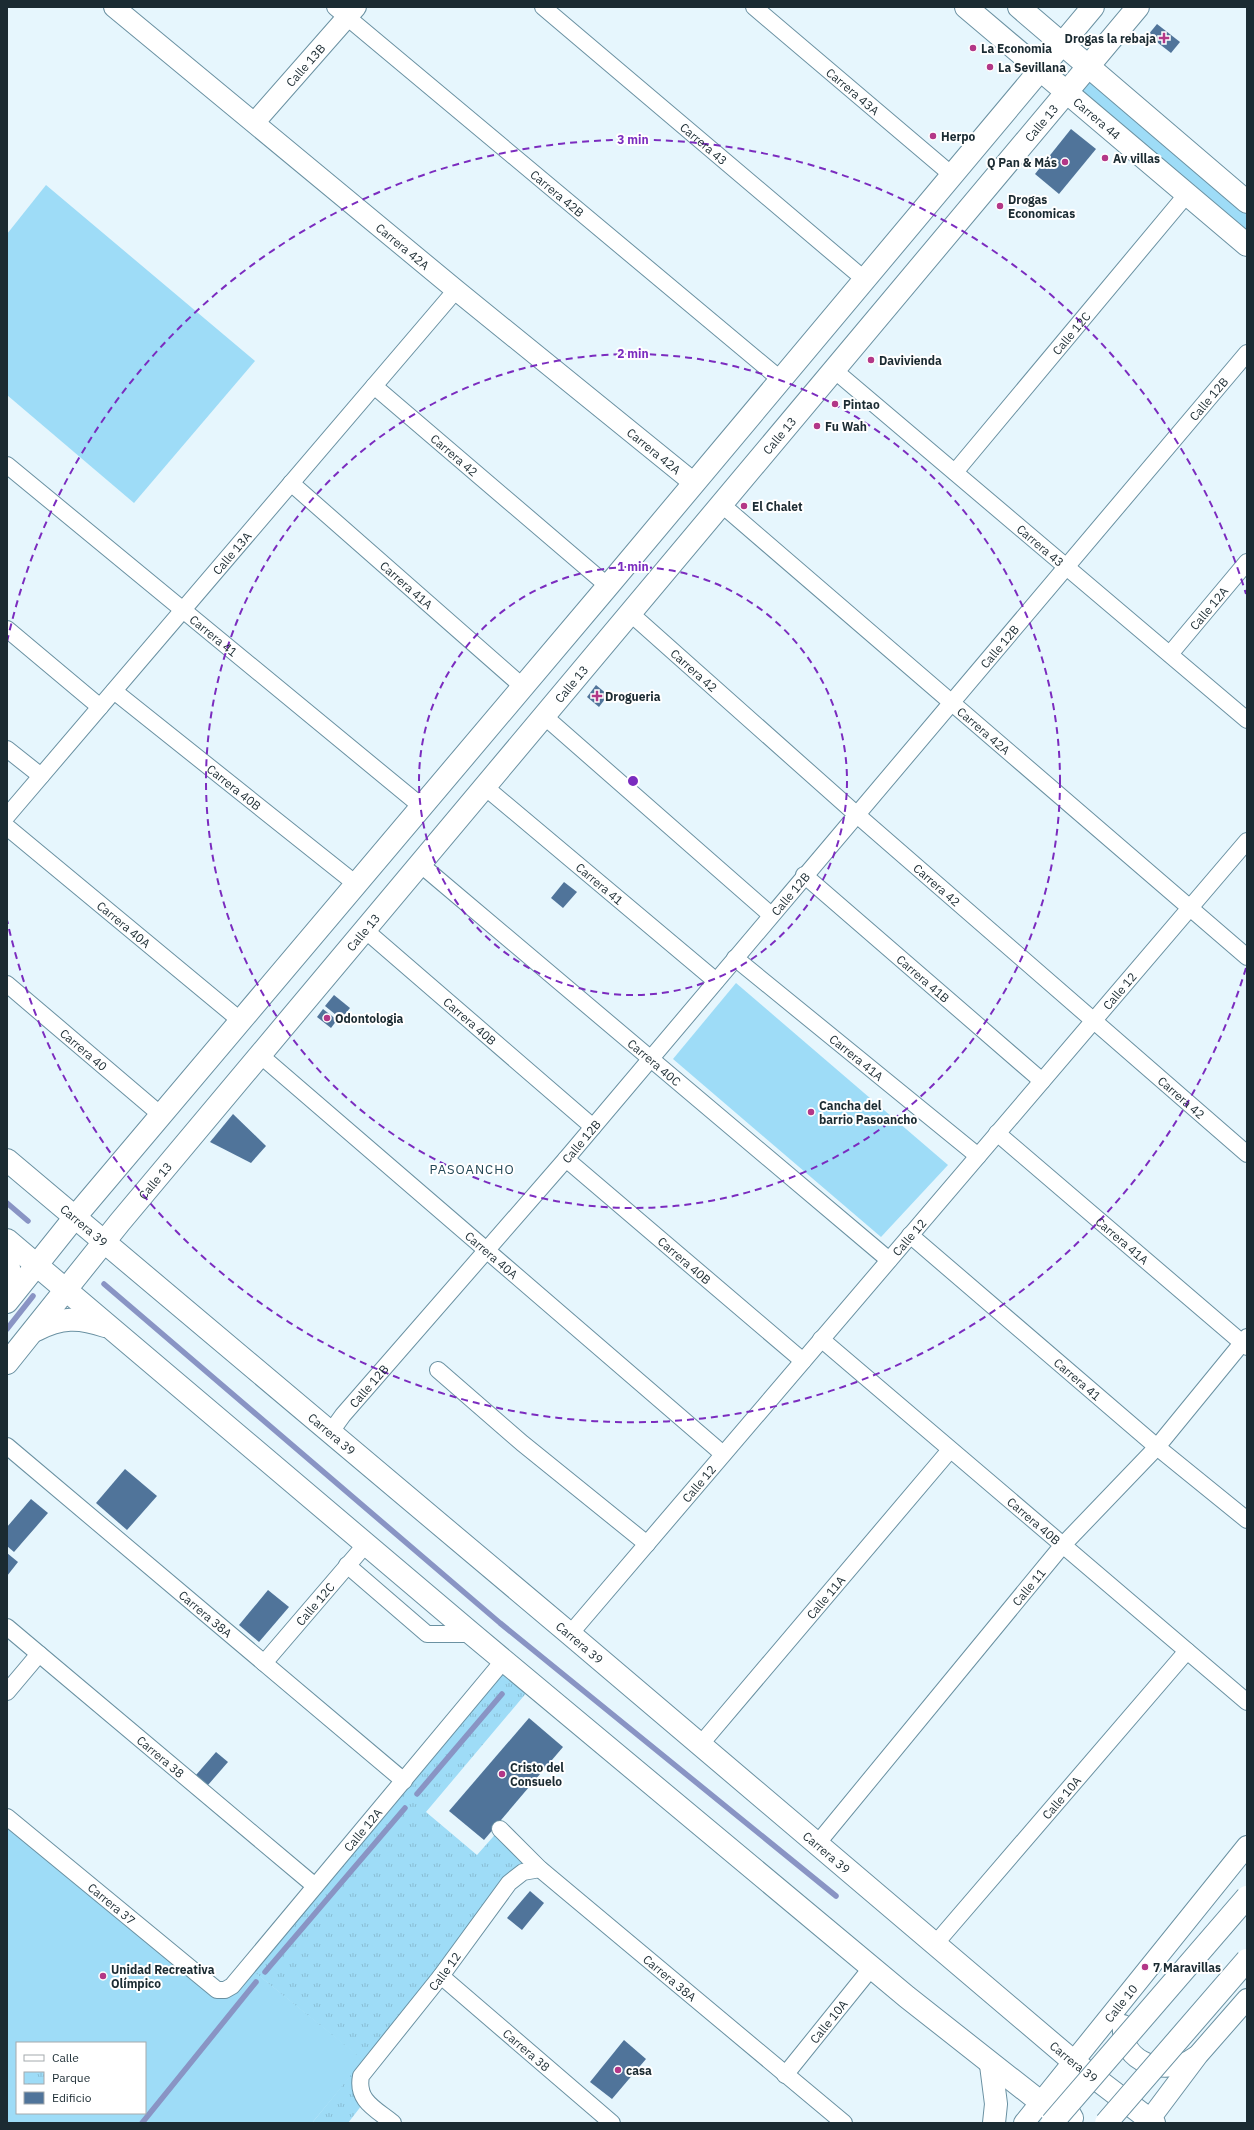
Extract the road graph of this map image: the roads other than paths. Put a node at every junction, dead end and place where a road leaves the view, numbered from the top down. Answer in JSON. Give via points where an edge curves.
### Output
{"nodes":[{"id":1,"x":114,"y":7,"type":"edge"},
{"id":2,"x":543,"y":7,"type":"edge"},
{"id":3,"x":754,"y":7,"type":"edge"},
{"id":4,"x":966,"y":7,"type":"edge"},
{"id":5,"x":1019,"y":7,"type":"edge"},
{"id":6,"x":1093,"y":7,"type":"edge"},
{"id":7,"x":1138,"y":7,"type":"edge"},
{"id":8,"x":346,"y":10,"type":"edge"},
{"id":9,"x":1062,"y":43,"type":"junction"},
{"id":10,"x":1088,"y":66,"type":"junction"},
{"id":11,"x":1040,"y":70,"type":"junction"},
{"id":12,"x":1067,"y":92,"type":"junction"},
{"id":13,"x":255,"y":122,"type":"junction"},
{"id":14,"x":952,"y":175,"type":"junction"},
{"id":15,"x":1187,"y":194,"type":"junction"},
{"id":16,"x":1247,"y":202,"type":"edge"},
{"id":17,"x":1247,"y":245,"type":"edge"},
{"id":18,"x":864,"y":279,"type":"junction"},
{"id":19,"x":456,"y":290,"type":"junction"},
{"id":20,"x":1247,"y":353,"type":"edge"},
{"id":21,"x":834,"y":370,"type":"junction"},
{"id":22,"x":780,"y":379,"type":"junction"},
{"id":23,"x":374,"y":386,"type":"junction"},
{"id":24,"x":7,"y":465,"type":"edge"},
{"id":25,"x":955,"y":472,"type":"junction"},
{"id":26,"x":291,"y":483,"type":"junction"},
{"id":27,"x":694,"y":483,"type":"junction"},
{"id":28,"x":721,"y":504,"type":"junction"},
{"id":29,"x":1247,"y":562,"type":"edge"},
{"id":30,"x":1066,"y":566,"type":"junction"},
{"id":31,"x":608,"y":586,"type":"junction"},
{"id":32,"x":183,"y":610,"type":"junction"},
{"id":33,"x":630,"y":613,"type":"junction"},
{"id":34,"x":7,"y":630,"type":"edge"},
{"id":35,"x":1170,"y":654,"type":"junction"},
{"id":36,"x":522,"y":686,"type":"junction"},
{"id":37,"x":114,"y":691,"type":"junction"},
{"id":38,"x":950,"y":702,"type":"junction"},
{"id":39,"x":100,"y":707,"type":"junction"},
{"id":40,"x":544,"y":716,"type":"junction"},
{"id":41,"x":1247,"y":720,"type":"edge"},
{"id":42,"x":7,"y":749,"type":"edge"},
{"id":43,"x":41,"y":776,"type":"junction"},
{"id":44,"x":485,"y":787,"type":"junction"},
{"id":45,"x":421,"y":806,"type":"junction"},
{"id":46,"x":856,"y":814,"type":"junction"},
{"id":47,"x":7,"y":816,"type":"edge"},
{"id":48,"x":7,"y":827,"type":"edge"},
{"id":49,"x":1247,"y":841,"type":"edge"},
{"id":50,"x":420,"y":864,"type":"junction"},
{"id":51,"x":804,"y":876,"type":"junction"},
{"id":52,"x":356,"y":884,"type":"junction"},
{"id":53,"x":1189,"y":908,"type":"junction"},
{"id":54,"x":771,"y":915,"type":"junction"},
{"id":55,"x":365,"y":930,"type":"junction"},
{"id":56,"x":1247,"y":957,"type":"edge"},
{"id":57,"x":735,"y":958,"type":"junction"},
{"id":58,"x":716,"y":980,"type":"junction"},
{"id":59,"x":7,"y":984,"type":"edge"},
{"id":60,"x":241,"y":1021,"type":"junction"},
{"id":61,"x":1093,"y":1022,"type":"junction"},
{"id":62,"x":260,"y":1055,"type":"junction"},
{"id":63,"x":650,"y":1059,"type":"junction"},
{"id":64,"x":1042,"y":1081,"type":"junction"},
{"id":65,"x":161,"y":1115,"type":"junction"},
{"id":66,"x":593,"y":1127,"type":"junction"},
{"id":67,"x":997,"y":1133,"type":"junction"},
{"id":68,"x":1247,"y":1154,"type":"edge"},
{"id":69,"x":978,"y":1156,"type":"junction"},
{"id":70,"x":566,"y":1159,"type":"junction"},
{"id":71,"x":7,"y":1160,"type":"edge"},
{"id":72,"x":72,"y":1222,"type":"junction"},
{"id":73,"x":910,"y":1235,"type":"junction"},
{"id":74,"x":7,"y":1240,"type":"edge"},
{"id":75,"x":100,"y":1247,"type":"junction"},
{"id":76,"x":488,"y":1251,"type":"junction"},
{"id":77,"x":7,"y":1258,"type":"edge"},
{"id":78,"x":42,"y":1258,"type":"junction"},
{"id":79,"x":889,"y":1260,"type":"junction"},
{"id":80,"x":71,"y":1285,"type":"junction"},
{"id":81,"x":7,"y":1294,"type":"edge"},
{"id":82,"x":7,"y":1302,"type":"edge"},
{"id":83,"x":109,"y":1327,"type":"junction"},
{"id":84,"x":36,"y":1330,"type":"junction"},
{"id":85,"x":822,"y":1339,"type":"junction"},
{"id":86,"x":1245,"y":1342,"type":"edge"},
{"id":87,"x":803,"y":1361,"type":"junction"},
{"id":88,"x":7,"y":1364,"type":"edge"},
{"id":89,"x":438,"y":1370,"type":"dead end"},
{"id":90,"x":330,"y":1433,"type":"junction"},
{"id":91,"x":7,"y":1446,"type":"edge"},
{"id":92,"x":1158,"y":1447,"type":"junction"},
{"id":93,"x":950,"y":1450,"type":"junction"},
{"id":94,"x":723,"y":1454,"type":"junction"},
{"id":95,"x":1247,"y":1520,"type":"edge"},
{"id":96,"x":366,"y":1544,"type":"junction"},
{"id":97,"x":647,"y":1544,"type":"junction"},
{"id":98,"x":1062,"y":1546,"type":"junction"},
{"id":99,"x":347,"y":1565,"type":"junction"},
{"id":100,"x":7,"y":1627,"type":"edge"},
{"id":101,"x":472,"y":1634,"type":"junction"},
{"id":102,"x":570,"y":1634,"type":"junction"},
{"id":103,"x":1187,"y":1651,"type":"junction"},
{"id":104,"x":39,"y":1654,"type":"junction"},
{"id":105,"x":504,"y":1660,"type":"junction"},
{"id":106,"x":264,"y":1663,"type":"junction"},
{"id":107,"x":7,"y":1692,"type":"edge"},
{"id":108,"x":1247,"y":1702,"type":"edge"},
{"id":109,"x":700,"y":1745,"type":"junction"},
{"id":110,"x":404,"y":1781,"type":"junction"},
{"id":111,"x":7,"y":1817,"type":"edge"},
{"id":112,"x":500,"y":1829,"type":"dead end"},
{"id":113,"x":817,"y":1844,"type":"junction"},
{"id":114,"x":1247,"y":1846,"type":"edge"},
{"id":115,"x":540,"y":1869,"type":"junction"},
{"id":116,"x":315,"y":1886,"type":"junction"},
{"id":117,"x":1247,"y":1897,"type":"edge"},
{"id":118,"x":936,"y":1943,"type":"junction"},
{"id":119,"x":1247,"y":1960,"type":"edge"},
{"id":120,"x":872,"y":1968,"type":"junction"},
{"id":121,"x":441,"y":1976,"type":"junction"},
{"id":122,"x":217,"y":1990,"type":"joint"},
{"id":123,"x":1132,"y":1990,"type":"junction"},
{"id":124,"x":1247,"y":1999,"type":"edge"},
{"id":125,"x":1198,"y":2055,"type":"junction"},
{"id":126,"x":1074,"y":2062,"type":"junction"},
{"id":127,"x":991,"y":2065,"type":"junction"},
{"id":128,"x":785,"y":2075,"type":"junction"},
{"id":129,"x":1041,"y":2103,"type":"junction"},
{"id":130,"x":1150,"y":2122,"type":"edge"},
{"id":131,"x":393,"y":2123,"type":"edge"},
{"id":132,"x":612,"y":2123,"type":"edge"},
{"id":133,"x":844,"y":2123,"type":"edge"},
{"id":134,"x":994,"y":2123,"type":"edge"},
{"id":135,"x":1024,"y":2123,"type":"edge"},
{"id":136,"x":1052,"y":2123,"type":"edge"},
{"id":137,"x":1067,"y":2123,"type":"edge"},
{"id":138,"x":1076,"y":2123,"type":"edge"},
{"id":139,"x":1106,"y":2123,"type":"edge"}],
"edges":[{"from":1,"to":13,"type":"street","name":"Carrera 42A"},
{"from":2,"to":18,"type":"street","name":"Carrera 43"},
{"from":3,"to":14,"type":"street","name":"Carrera 43A"},
{"from":4,"to":11,"type":"main road","name":"Carrera 44"},
{"from":5,"to":9,"type":"main road"},
{"from":6,"to":9,"type":"main road"},
{"from":7,"to":10,"type":"main road","name":"Calle 13"},
{"from":8,"to":13,"type":"street","name":"Calle 13B"},
{"from":8,"to":22,"type":"street","name":"Carrera 42B"},
{"from":9,"to":10,"type":"main road"},
{"from":9,"to":11,"type":"main road"},
{"from":10,"to":12,"type":"main road","name":"Calle 13"},
{"from":10,"to":16,"type":"main road"},
{"from":11,"to":12,"type":"main road","name":"Carrera 44"},
{"from":11,"to":14,"type":"main road"},
{"from":12,"to":15,"type":"main road","name":"Carrera 44"},
{"from":12,"to":21,"type":"main road","name":"Calle 13"},
{"from":13,"to":19,"type":"street","name":"Carrera 42A"},
{"from":14,"to":18,"type":"main road"},
{"from":15,"to":17,"type":"main road","name":"Carrera 44"},
{"from":15,"to":25,"type":"street","name":"Calle 12C"},
{"from":18,"to":22,"type":"main road"},
{"from":19,"to":23,"type":"street","name":"Calle 13A"},
{"from":19,"to":27,"type":"street","name":"Carrera 42A"},
{"from":20,"to":30,"type":"street","name":"Calle 12B"},
{"from":21,"to":25,"type":"street","name":"Carrera 43"},
{"from":21,"to":28,"type":"main road","name":"Calle 13"},
{"from":22,"to":27,"type":"main road"},
{"from":23,"to":26,"type":"street","name":"Calle 13A"},
{"from":23,"to":31,"type":"street","name":"Carrera 42"},
{"from":24,"to":32,"type":"street","name":"Carrera 41"},
{"from":25,"to":30,"type":"street","name":"Carrera 43"},
{"from":26,"to":32,"type":"street","name":"Calle 13A"},
{"from":26,"to":36,"type":"street","name":"Carrera 41A"},
{"from":27,"to":31,"type":"main road"},
{"from":28,"to":33,"type":"main road","name":"Calle 13"},
{"from":28,"to":38,"type":"street","name":"Carrera 42A"},
{"from":29,"to":35,"type":"street","name":"Calle 12A"},
{"from":30,"to":35,"type":"street","name":"Carrera 43"},
{"from":30,"to":38,"type":"street","name":"Calle 12B"},
{"from":31,"to":36,"type":"main road"},
{"from":32,"to":37,"type":"street","name":"Calle 13A"},
{"from":32,"to":45,"type":"street","name":"Carrera 41"},
{"from":33,"to":40,"type":"main road","name":"Calle 13"},
{"from":33,"to":46,"type":"street","name":"Carrera 42"},
{"from":34,"to":39,"type":"street"},
{"from":35,"to":41,"type":"street","name":"Carrera 43"},
{"from":36,"to":45,"type":"main road"},
{"from":37,"to":39,"type":"street","name":"Calle 13A"},
{"from":37,"to":52,"type":"street","name":"Carrera 40B"},
{"from":38,"to":46,"type":"street","name":"Calle 12B"},
{"from":38,"to":53,"type":"street","name":"Carrera 42A"},
{"from":39,"to":43,"type":"street","name":"Calle 13A"},
{"from":40,"to":44,"type":"main road","name":"Calle 13"},
{"from":40,"to":54,"type":"street"},
{"from":42,"to":43,"type":"street"},
{"from":43,"to":47,"type":"street","name":"Calle 13A"},
{"from":44,"to":50,"type":"main road","name":"Calle 13"},
{"from":44,"to":58,"type":"street","name":"Carrera 41"},
{"from":45,"to":52,"type":"main road"},
{"from":46,"to":51,"type":"street","name":"Calle 12B"},
{"from":46,"to":61,"type":"street","name":"Carrera 42"},
{"from":48,"to":60,"type":"street","name":"Carrera 40A"},
{"from":49,"to":53,"type":"street","name":"Calle 12"},
{"from":50,"to":55,"type":"main road","name":"Calle 13"},
{"from":50,"to":63,"type":"street","name":"Carrera 40C"},
{"from":51,"to":54,"type":"street","name":"Calle 12B"},
{"from":51,"to":64,"type":"street","name":"Carrera 41B"},
{"from":52,"to":60,"type":"main road"},
{"from":53,"to":56,"type":"street","name":"Carrera 42A"},
{"from":53,"to":61,"type":"street","name":"Calle 12"},
{"from":54,"to":57,"type":"street","name":"Calle 12B"},
{"from":55,"to":62,"type":"main road","name":"Calle 13"},
{"from":55,"to":66,"type":"street","name":"Carrera 40B"},
{"from":57,"to":58,"type":"street","name":"Calle 12B"},
{"from":57,"to":69,"type":"street","name":"Carrera 41A"},
{"from":58,"to":63,"type":"street","name":"Calle 12B"},
{"from":59,"to":65,"type":"street","name":"Carrera 40"},
{"from":60,"to":65,"type":"main road"},
{"from":61,"to":64,"type":"street","name":"Calle 12"},
{"from":61,"to":68,"type":"street","name":"Carrera 42"},
{"from":62,"to":75,"type":"main road","name":"Calle 13"},
{"from":62,"to":76,"type":"street","name":"Carrera 40A"},
{"from":63,"to":66,"type":"street","name":"Calle 12B"},
{"from":63,"to":79,"type":"street","name":"Carrera 40C"},
{"from":64,"to":67,"type":"street","name":"Calle 12"},
{"from":65,"to":72,"type":"main road"},
{"from":66,"to":70,"type":"street","name":"Calle 12B"},
{"from":67,"to":69,"type":"street","name":"Calle 12"},
{"from":67,"to":86,"type":"street","name":"Carrera 41A"},
{"from":69,"to":73,"type":"street","name":"Calle 12"},
{"from":70,"to":76,"type":"street","name":"Calle 12B"},
{"from":70,"to":87,"type":"street","name":"Carrera 40B"},
{"from":71,"to":72,"type":"main road","name":"Carrera 39"},
{"from":72,"to":75,"type":"main road","name":"Carrera 39"},
{"from":72,"to":78,"type":"main road"},
{"from":73,"to":79,"type":"street","name":"Calle 12"},
{"from":73,"to":92,"type":"street","name":"Carrera 41"},
{"from":74,"to":78,"type":"main road"},
{"from":75,"to":80,"type":"main road","name":"Calle 13"},
{"from":75,"to":90,"type":"main road","name":"Carrera 39"},
{"from":76,"to":90,"type":"street","name":"Calle 12B"},
{"from":76,"to":94,"type":"street","name":"Carrera 40A"},
{"from":77,"to":81,"type":"main road","via":[[10,1268]]},
{"from":78,"to":80,"type":"main road"},
{"from":78,"to":82,"type":"main road"},
{"from":79,"to":85,"type":"street","name":"Calle 12"},
{"from":80,"to":83,"type":"main road"},
{"from":80,"to":84,"type":"main road","name":"Calle 13"},
{"from":83,"to":84,"type":"main road","via":[[90,1321],[70,1319],[52,1322]]},
{"from":83,"to":96,"type":"main road"},
{"from":84,"to":88,"type":"main road","name":"Calle 13"},
{"from":85,"to":87,"type":"street","name":"Calle 12"},
{"from":85,"to":93,"type":"street","name":"Carrera 40B"},
{"from":86,"to":92,"type":"street","name":"Calle 11"},
{"from":87,"to":94,"type":"street","name":"Calle 12"},
{"from":89,"to":97,"type":"street","via":[[522,1443]]},
{"from":90,"to":102,"type":"main road","name":"Carrera 39"},
{"from":91,"to":106,"type":"street","name":"Carrera 38A"},
{"from":92,"to":95,"type":"street","name":"Carrera 41"},
{"from":92,"to":98,"type":"street","name":"Calle 11"},
{"from":93,"to":98,"type":"street","name":"Carrera 40B"},
{"from":93,"to":109,"type":"street","name":"Calle 11A"},
{"from":94,"to":97,"type":"street","name":"Calle 12"},
{"from":96,"to":99,"type":"street","name":"Calle 12C"},
{"from":96,"to":101,"type":"main road"},
{"from":97,"to":102,"type":"street","name":"Calle 12"},
{"from":98,"to":103,"type":"street","name":"Carrera 40B"},
{"from":98,"to":113,"type":"street","name":"Calle 11"},
{"from":99,"to":101,"type":"street","via":[[427,1634]]},
{"from":99,"to":106,"type":"street","name":"Calle 12C"},
{"from":100,"to":104,"type":"street","name":"Carrera 38"},
{"from":101,"to":105,"type":"main road"},
{"from":102,"to":109,"type":"main road","name":"Carrera 39"},
{"from":103,"to":108,"type":"street","name":"Carrera 40B"},
{"from":103,"to":118,"type":"street","name":"Calle 10A"},
{"from":104,"to":107,"type":"street"},
{"from":104,"to":116,"type":"street","name":"Carrera 38"},
{"from":105,"to":110,"type":"street","name":"Calle 12A"},
{"from":105,"to":120,"type":"main road"},
{"from":106,"to":110,"type":"street","name":"Carrera 38A"},
{"from":109,"to":113,"type":"main road","name":"Carrera 39"},
{"from":110,"to":116,"type":"street","name":"Calle 12A"},
{"from":111,"to":122,"type":"street","name":"Carrera 37"},
{"from":112,"to":115,"type":"street","name":"Carrera 38A"},
{"from":113,"to":118,"type":"main road","name":"Carrera 39"},
{"from":114,"to":123,"type":"street","name":"Calle 10"},
{"from":115,"to":121,"type":"street","name":"Calle 12","via":[[523,1872],[509,1883]]},
{"from":115,"to":128,"type":"street","name":"Carrera 38A"},
{"from":116,"to":122,"type":"street","name":"Calle 12A","via":[[232,1986],[225,1990]]},
{"from":117,"to":136,"type":"main road","name":"Calle 10","bridge":true},
{"from":118,"to":126,"type":"main road","name":"Carrera 39"},
{"from":119,"to":139,"type":"main road","bridge":true},
{"from":120,"to":127,"type":"main road"},
{"from":120,"to":128,"type":"street","name":"Calle 10A"},
{"from":121,"to":131,"type":"street","name":"Calle 12","via":[[368,2064],[361,2076],[361,2094]]},
{"from":121,"to":132,"type":"street","name":"Carrera 38"},
{"from":123,"to":125,"type":"street","via":[[1122,2030],[1128,2046],[1139,2059],[1154,2067],[1171,2068],[1188,2063]]},
{"from":123,"to":126,"type":"street","name":"Calle 10"},
{"from":124,"to":125,"type":"street"},
{"from":125,"to":130,"type":"street"},
{"from":126,"to":129,"type":"street","name":"Calle 10"},
{"from":126,"to":130,"type":"main road","name":"Carrera 39"},
{"from":126,"to":138,"type":"main road","via":[[1065,2096],[1068,2112]]},
{"from":127,"to":129,"type":"main road"},
{"from":127,"to":134,"type":"main road","via":[[996,2104]]},
{"from":128,"to":133,"type":"street","name":"Carrera 38A"},
{"from":129,"to":135,"type":"street","name":"Calle 10"},
{"from":129,"to":137,"type":"main road"}]}
